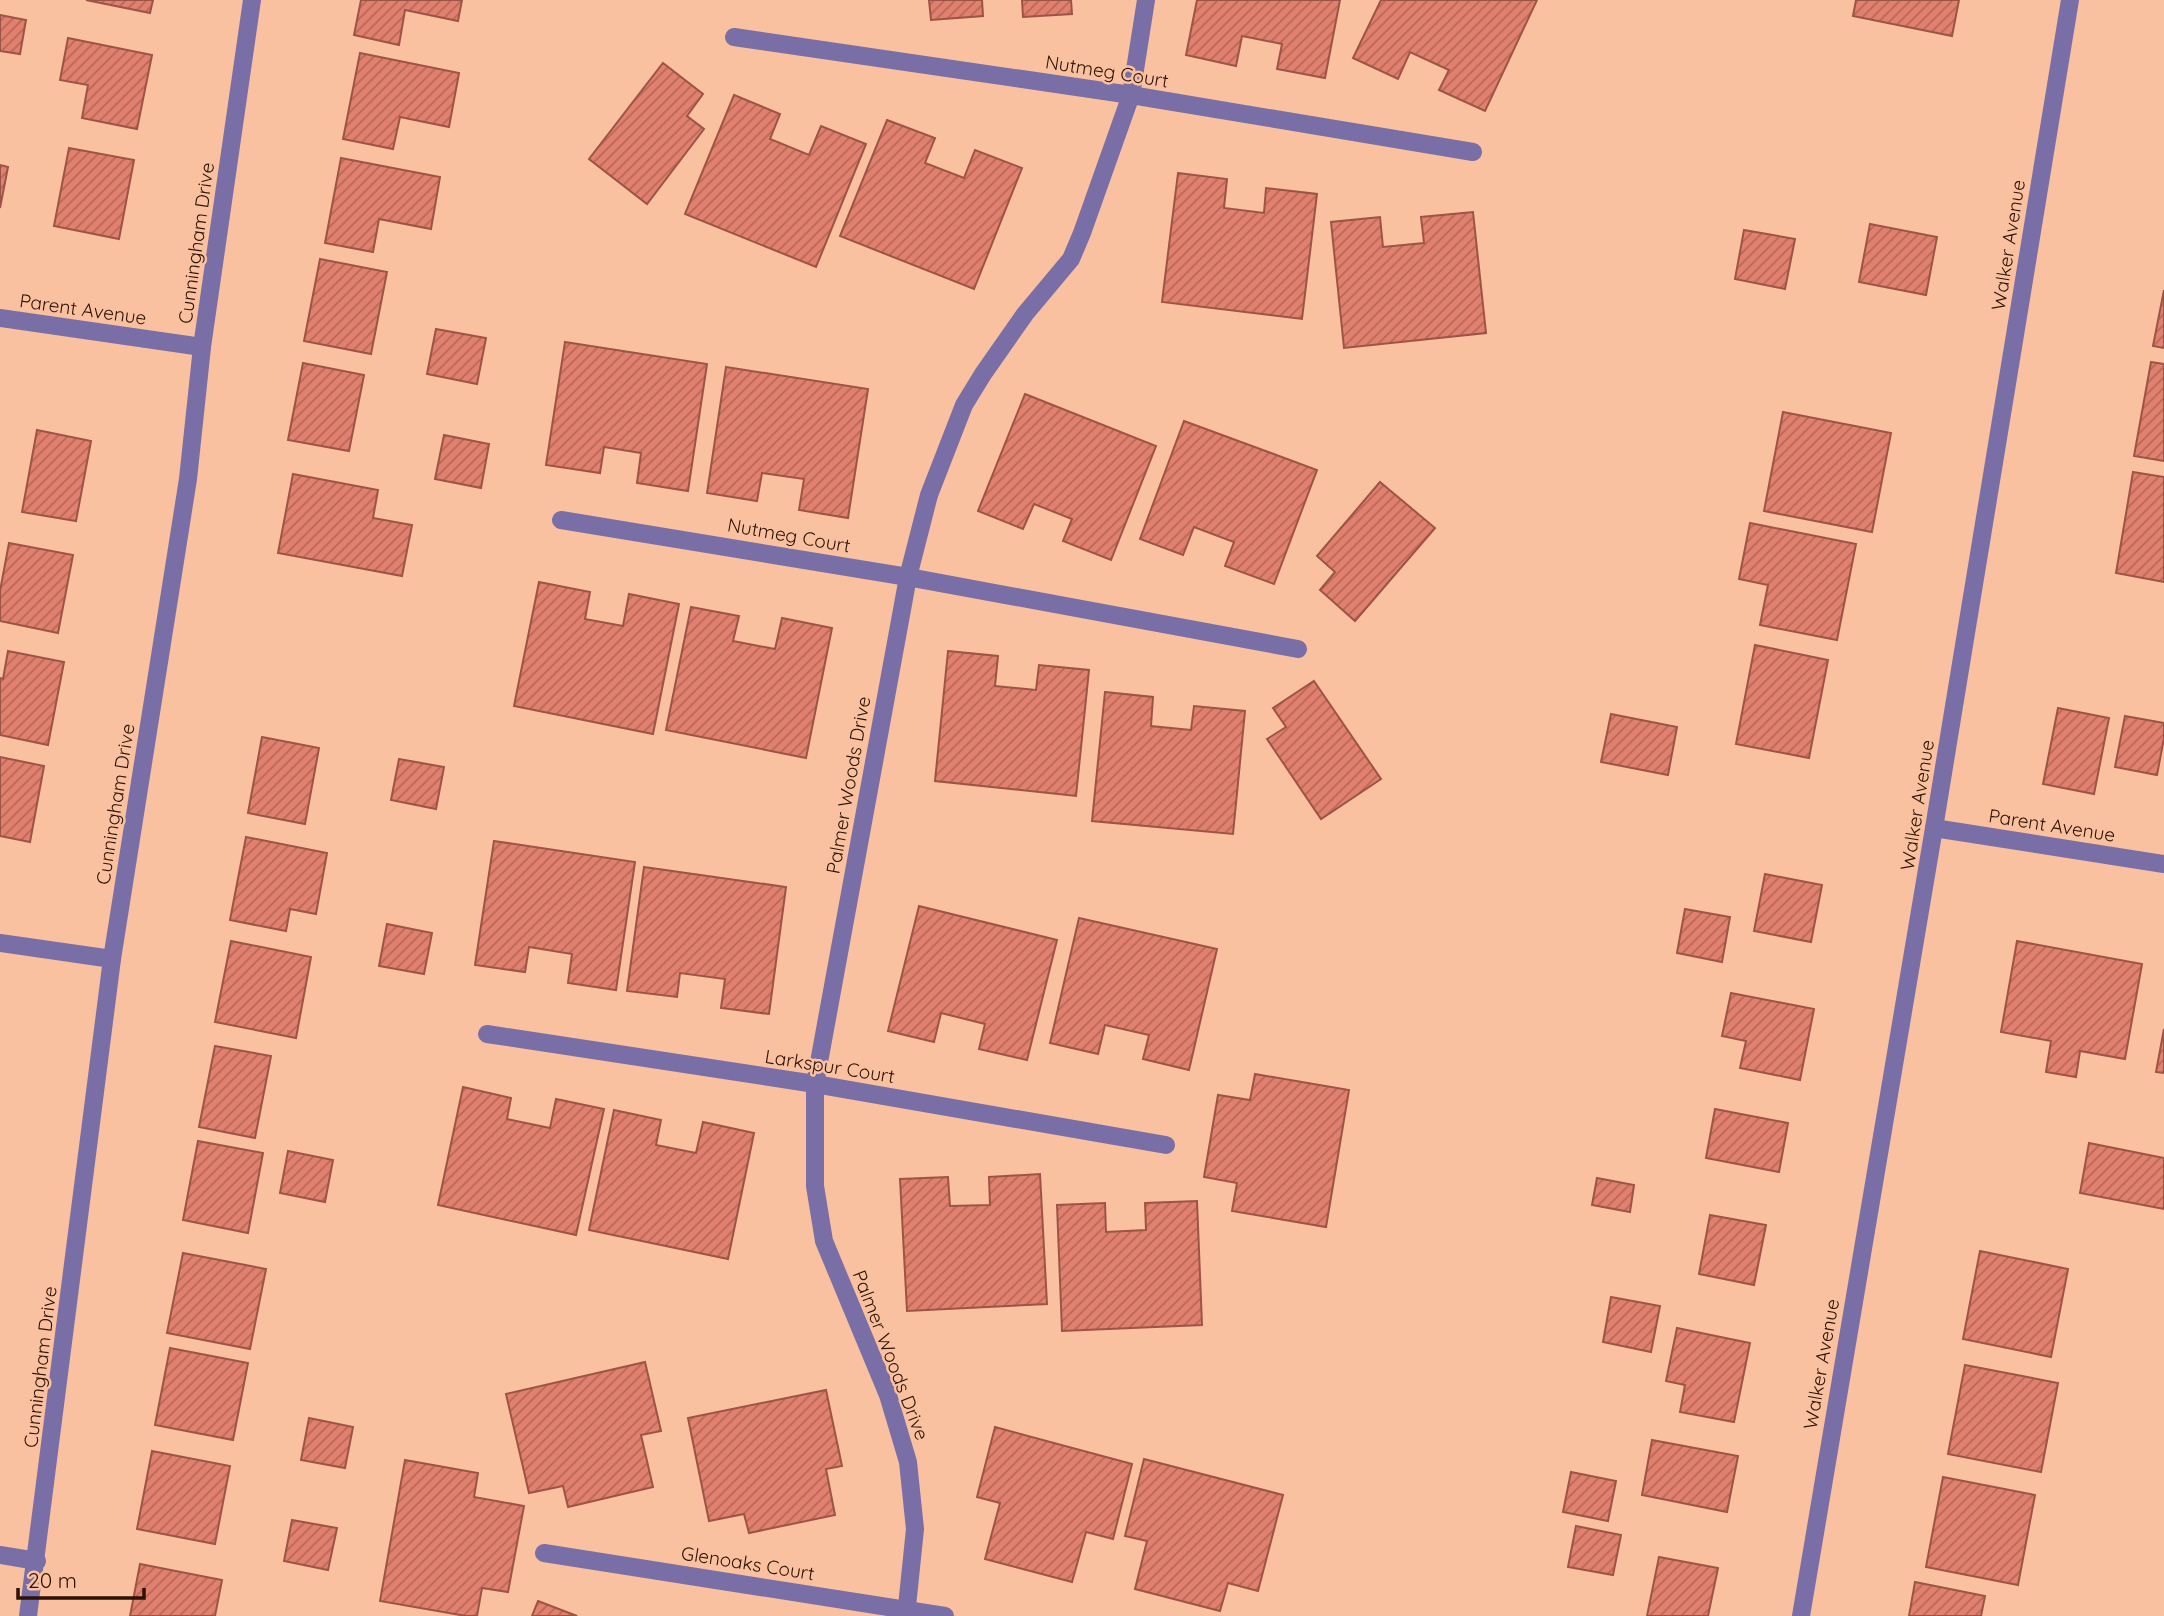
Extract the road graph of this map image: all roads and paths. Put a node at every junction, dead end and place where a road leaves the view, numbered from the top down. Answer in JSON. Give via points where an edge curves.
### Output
{"nodes":[{"id":1,"x":252,"y":0,"type":"edge"},
{"id":2,"x":1146,"y":0,"type":"edge"},
{"id":3,"x":2070,"y":0,"type":"edge"},
{"id":4,"x":734,"y":37,"type":"dead end"},
{"id":5,"x":1131,"y":96,"type":"junction"},
{"id":6,"x":1473,"y":152,"type":"dead end"},
{"id":7,"x":0,"y":318,"type":"edge"},
{"id":8,"x":202,"y":347,"type":"junction"},
{"id":9,"x":561,"y":520,"type":"dead end"},
{"id":10,"x":908,"y":577,"type":"junction"},
{"id":11,"x":1298,"y":649,"type":"dead end"},
{"id":12,"x":1934,"y":828,"type":"junction"},
{"id":13,"x":2164,"y":864,"type":"edge"},
{"id":14,"x":0,"y":943,"type":"edge"},
{"id":15,"x":112,"y":959,"type":"junction"},
{"id":16,"x":487,"y":1034,"type":"dead end"},
{"id":17,"x":815,"y":1084,"type":"junction"},
{"id":18,"x":1166,"y":1145,"type":"dead end"},
{"id":19,"x":544,"y":1553,"type":"dead end"},
{"id":20,"x":0,"y":1555,"type":"edge"},
{"id":21,"x":37,"y":1561,"type":"junction"},
{"id":22,"x":907,"y":1613,"type":"edge"},
{"id":23,"x":28,"y":1616,"type":"edge"},
{"id":24,"x":945,"y":1616,"type":"edge"},
{"id":25,"x":1801,"y":1616,"type":"edge"}],
"edges":[{"from":1,"to":8,"type":"street","name":"Cunningham Drive"},
{"from":2,"to":5,"type":"street","name":"Palmer Woods Drive"},
{"from":3,"to":12,"type":"street","name":"Walker Avenue"},
{"from":4,"to":5,"type":"street","name":"Nutmeg Court"},
{"from":5,"to":6,"type":"street","name":"Nutmeg Court"},
{"from":5,"to":10,"type":"street","name":"Palmer Woods Drive","via":[[1071,259],[1025,314],[964,405],[929,495]]},
{"from":7,"to":8,"type":"street","name":"Parent Avenue"},
{"from":8,"to":15,"type":"street","name":"Cunningham Drive","via":[[188,479]]},
{"from":9,"to":10,"type":"street","name":"Nutmeg Court"},
{"from":10,"to":11,"type":"street","name":"Nutmeg Court"},
{"from":10,"to":17,"type":"street","name":"Palmer Woods Drive"},
{"from":12,"to":13,"type":"street","name":"Parent Avenue"},
{"from":12,"to":25,"type":"street","name":"Walker Avenue"},
{"from":14,"to":15,"type":"street"},
{"from":15,"to":21,"type":"street","name":"Cunningham Drive"},
{"from":16,"to":17,"type":"street","name":"Larkspur Court"},
{"from":17,"to":18,"type":"street","name":"Larkspur Court"},
{"from":17,"to":22,"type":"street","name":"Palmer Woods Drive","via":[[814,1186],[824,1241],[888,1395],[908,1462],[915,1530]]},
{"from":19,"to":22,"type":"street","name":"Glenoaks Court"},
{"from":20,"to":21,"type":"street"},
{"from":21,"to":23,"type":"street","name":"Cunningham Drive"},
{"from":22,"to":24,"type":"street","name":"Glenoaks Court"}]}
